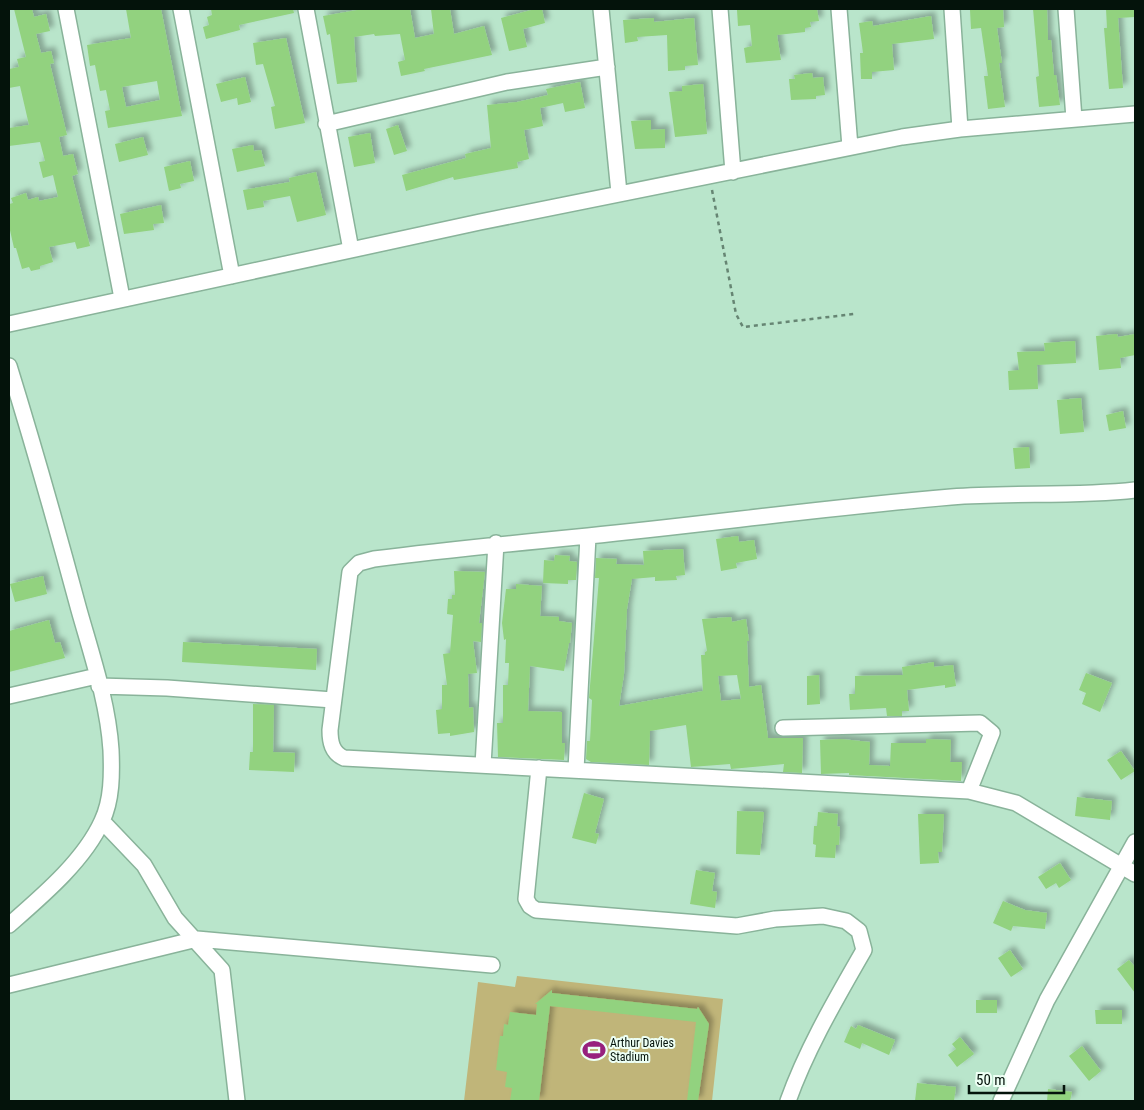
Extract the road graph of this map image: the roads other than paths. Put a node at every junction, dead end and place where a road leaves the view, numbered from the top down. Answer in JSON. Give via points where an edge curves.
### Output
{"nodes":[{"id":1,"x":66,"y":9,"type":"edge"},
{"id":2,"x":181,"y":9,"type":"edge"},
{"id":3,"x":306,"y":9,"type":"edge"},
{"id":4,"x":601,"y":9,"type":"edge"},
{"id":5,"x":720,"y":9,"type":"edge"},
{"id":6,"x":839,"y":9,"type":"edge"},
{"id":7,"x":952,"y":9,"type":"edge"},
{"id":8,"x":1066,"y":9,"type":"edge"},
{"id":9,"x":607,"y":67,"type":"junction"},
{"id":10,"x":1135,"y":114,"type":"edge"},
{"id":11,"x":1074,"y":119,"type":"junction"},
{"id":12,"x":326,"y":124,"type":"junction"},
{"id":13,"x":960,"y":129,"type":"junction"},
{"id":14,"x":850,"y":147,"type":"junction"},
{"id":15,"x":733,"y":172,"type":"junction"},
{"id":16,"x":619,"y":193,"type":"junction"},
{"id":17,"x":351,"y":250,"type":"junction"},
{"id":18,"x":232,"y":276,"type":"junction"},
{"id":19,"x":122,"y":298,"type":"junction"},
{"id":20,"x":9,"y":324,"type":"edge"},
{"id":21,"x":9,"y":366,"type":"edge"},
{"id":22,"x":1135,"y":490,"type":"edge"},
{"id":23,"x":588,"y":536,"type":"junction"},
{"id":24,"x":496,"y":543,"type":"junction"},
{"id":25,"x":98,"y":681,"type":"junction"},
{"id":26,"x":9,"y":696,"type":"edge"},
{"id":27,"x":334,"y":700,"type":"junction"},
{"id":28,"x":783,"y":728,"type":"dead end"},
{"id":29,"x":483,"y":765,"type":"junction"},
{"id":30,"x":539,"y":768,"type":"junction"},
{"id":31,"x":576,"y":770,"type":"junction"},
{"id":32,"x":969,"y":792,"type":"junction"},
{"id":33,"x":102,"y":821,"type":"junction"},
{"id":34,"x":1135,"y":842,"type":"edge"},
{"id":35,"x":1122,"y":866,"type":"junction"},
{"id":36,"x":1135,"y":874,"type":"edge"},
{"id":37,"x":9,"y":925,"type":"edge"},
{"id":38,"x":197,"y":939,"type":"junction"},
{"id":39,"x":492,"y":965,"type":"dead end"},
{"id":40,"x":9,"y":985,"type":"edge"},
{"id":41,"x":237,"y":1101,"type":"edge"},
{"id":42,"x":788,"y":1101,"type":"edge"},
{"id":43,"x":1001,"y":1101,"type":"edge"}],
"edges":[{"from":1,"to":19,"type":"street"},
{"from":2,"to":18,"type":"street"},
{"from":3,"to":12,"type":"street"},
{"from":4,"to":9,"type":"street"},
{"from":5,"to":15,"type":"street"},
{"from":6,"to":14,"type":"street"},
{"from":7,"to":13,"type":"street"},
{"from":8,"to":11,"type":"street"},
{"from":9,"to":12,"type":"street","via":[[507,82]]},
{"from":9,"to":16,"type":"street"},
{"from":10,"to":11,"type":"street"},
{"from":11,"to":13,"type":"street"},
{"from":12,"to":17,"type":"street"},
{"from":13,"to":14,"type":"street"},
{"from":14,"to":15,"type":"street"},
{"from":15,"to":16,"type":"street"},
{"from":16,"to":17,"type":"street"},
{"from":17,"to":18,"type":"street"},
{"from":18,"to":19,"type":"street"},
{"from":19,"to":20,"type":"street"},
{"from":21,"to":25,"type":"street"},
{"from":22,"to":23,"type":"street","via":[[1097,494],[949,497]]},
{"from":23,"to":24,"type":"street"},
{"from":23,"to":31,"type":"street"},
{"from":24,"to":27,"type":"street","via":[[374,559],[353,567]]},
{"from":24,"to":29,"type":"street"},
{"from":25,"to":26,"type":"street"},
{"from":25,"to":27,"type":"street"},
{"from":25,"to":33,"type":"street","via":[[108,726],[112,772]]},
{"from":27,"to":29,"type":"street","via":[[330,743],[338,756]]},
{"from":28,"to":32,"type":"street","via":[[986,726],[992,733]]},
{"from":29,"to":30,"type":"street"},
{"from":30,"to":31,"type":"street"},
{"from":30,"to":42,"type":"street","via":[[526,898],[536,910],[737,926],[775,919],[823,916],[846,921],[859,931],[864,950],[826,1016]]},
{"from":31,"to":32,"type":"street"},
{"from":32,"to":35,"type":"street","via":[[1016,803]]},
{"from":33,"to":37,"type":"street","via":[[59,879]]},
{"from":33,"to":38,"type":"street","via":[[144,865],[176,918]]},
{"from":34,"to":35,"type":"street"},
{"from":35,"to":36,"type":"street"},
{"from":35,"to":43,"type":"street","via":[[1047,1000]]},
{"from":38,"to":39,"type":"street"},
{"from":38,"to":40,"type":"street"},
{"from":38,"to":41,"type":"street","via":[[222,970]]}]}
